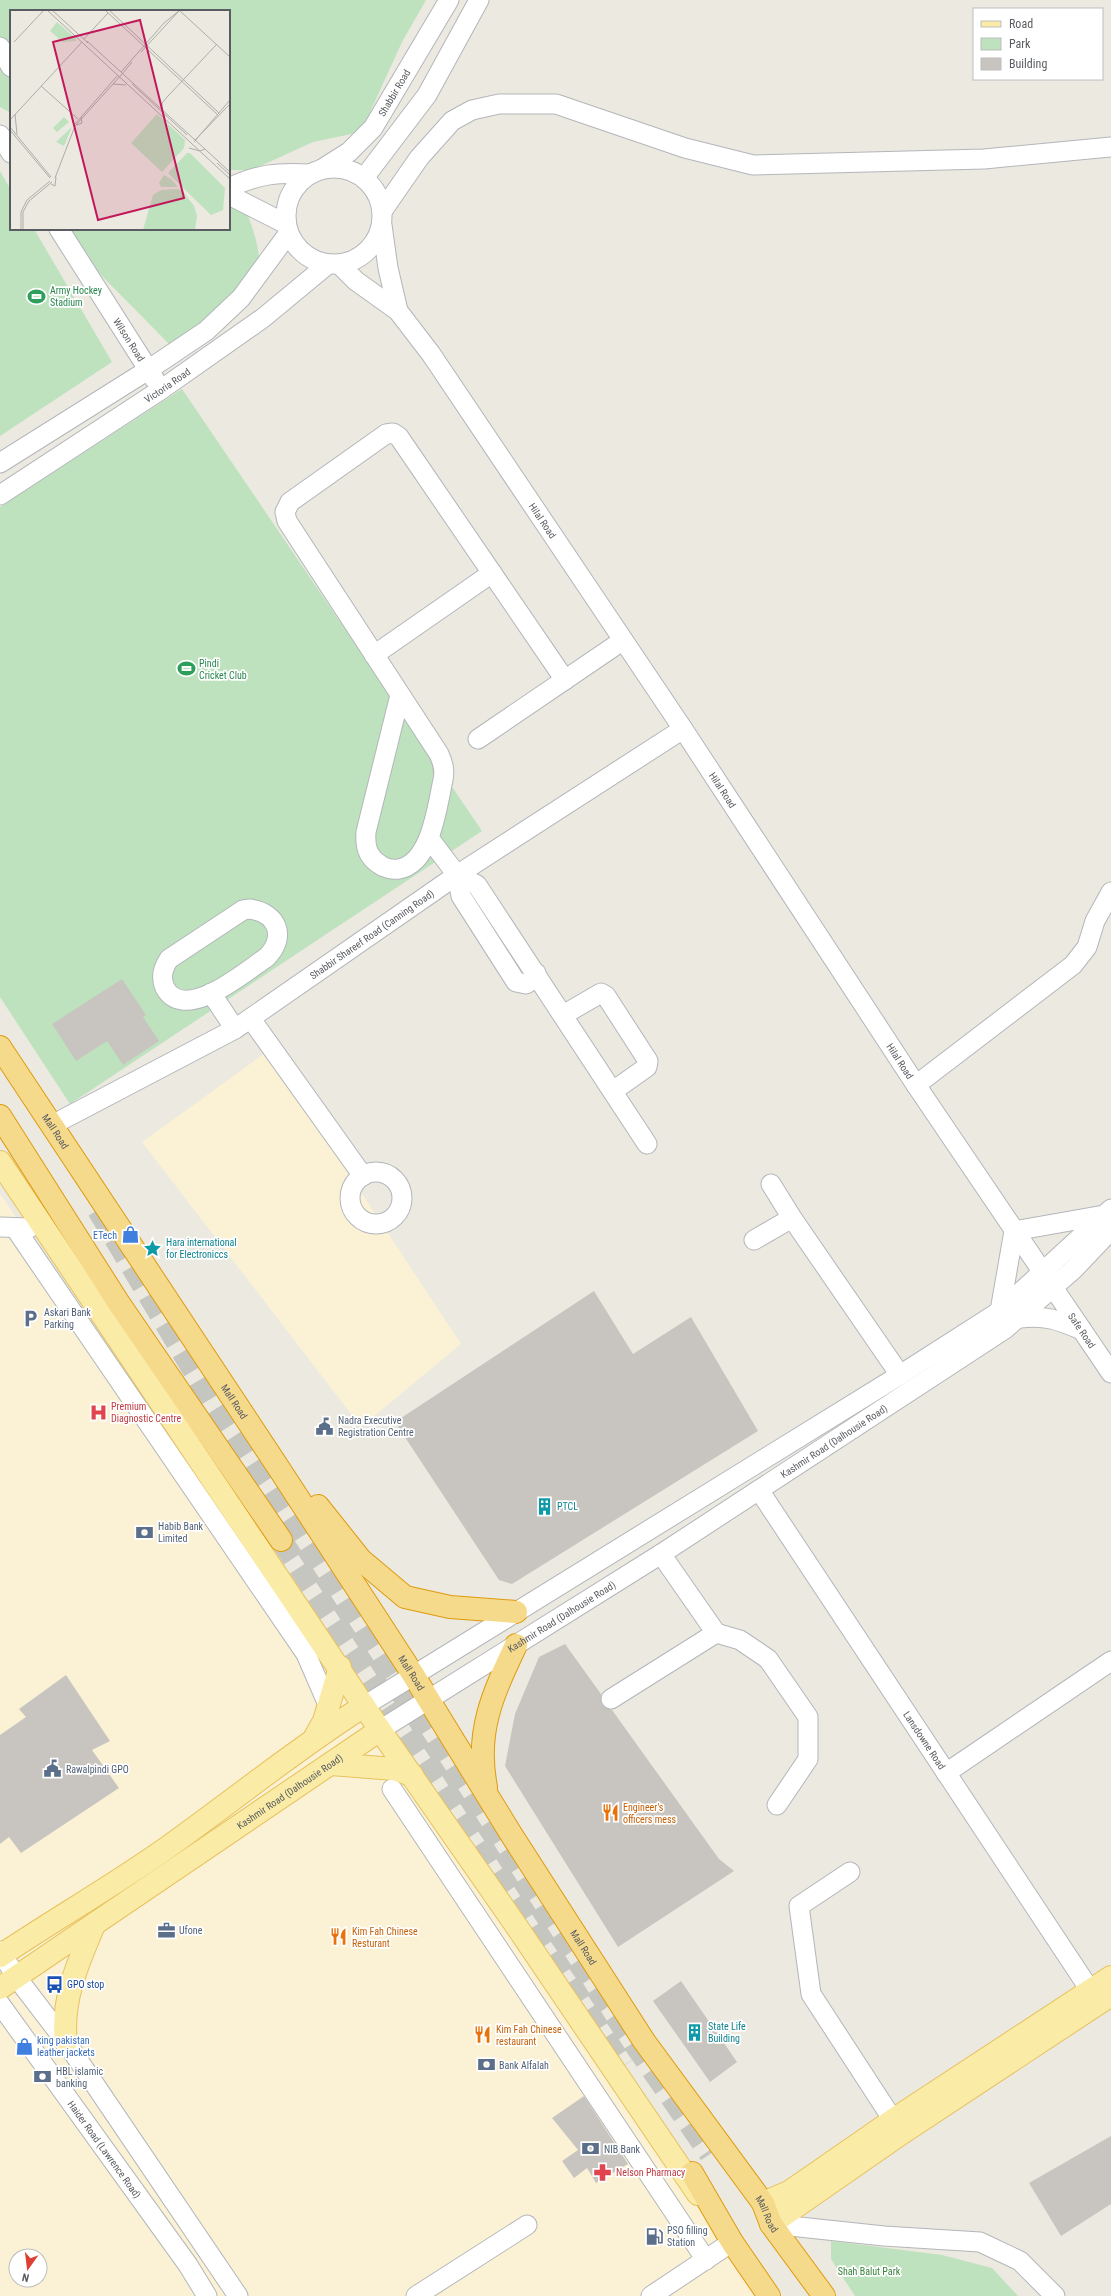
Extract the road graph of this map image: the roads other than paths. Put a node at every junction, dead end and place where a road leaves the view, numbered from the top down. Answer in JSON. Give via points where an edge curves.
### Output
{"nodes":[{"id":1,"x":449,"y":0,"type":"edge"},
{"id":2,"x":479,"y":0,"type":"edge"},
{"id":3,"x":0,"y":47,"type":"edge"},
{"id":4,"x":10,"y":65,"type":"edge"},
{"id":5,"x":0,"y":125,"type":"edge"},
{"id":6,"x":10,"y":129,"type":"edge"},
{"id":7,"x":0,"y":135,"type":"edge"},
{"id":8,"x":1111,"y":147,"type":"edge"},
{"id":9,"x":10,"y":151,"type":"edge"},
{"id":10,"x":315,"y":171,"type":"junction"},
{"id":11,"x":364,"y":178,"type":"junction"},
{"id":12,"x":230,"y":188,"type":"edge"},
{"id":13,"x":230,"y":195,"type":"edge"},
{"id":14,"x":382,"y":217,"type":"junction"},
{"id":15,"x":287,"y":229,"type":"junction"},
{"id":16,"x":60,"y":230,"type":"edge"},
{"id":17,"x":334,"y":265,"type":"junction"},
{"id":18,"x":398,"y":311,"type":"junction"},
{"id":19,"x":148,"y":370,"type":"junction"},
{"id":20,"x":162,"y":389,"type":"junction"},
{"id":21,"x":0,"y":463,"type":"edge"},
{"id":22,"x":0,"y":495,"type":"edge"},
{"id":23,"x":492,"y":573,"type":"junction"},
{"id":24,"x":622,"y":641,"type":"junction"},
{"id":25,"x":374,"y":655,"type":"junction"},
{"id":26,"x":565,"y":680,"type":"junction"},
{"id":27,"x":400,"y":695,"type":"junction"},
{"id":28,"x":683,"y":729,"type":"junction"},
{"id":29,"x":478,"y":739,"type":"dead end"},
{"id":30,"x":429,"y":838,"type":"junction"},
{"id":31,"x":458,"y":875,"type":"junction"},
{"id":32,"x":1111,"y":892,"type":"edge"},
{"id":33,"x":212,"y":993,"type":"junction"},
{"id":34,"x":563,"y":1016,"type":"junction"},
{"id":35,"x":251,"y":1019,"type":"junction"},
{"id":36,"x":235,"y":1029,"type":"junction"},
{"id":37,"x":0,"y":1047,"type":"edge"},
{"id":38,"x":916,"y":1085,"type":"junction"},
{"id":39,"x":613,"y":1091,"type":"junction"},
{"id":40,"x":0,"y":1116,"type":"edge"},
{"id":41,"x":52,"y":1125,"type":"junction"},
{"id":42,"x":647,"y":1144,"type":"dead end"},
{"id":43,"x":0,"y":1162,"type":"edge"},
{"id":44,"x":363,"y":1176,"type":"dead end"},
{"id":45,"x":771,"y":1184,"type":"dead end"},
{"id":46,"x":792,"y":1218,"type":"junction"},
{"id":47,"x":1110,"y":1218,"type":"edge"},
{"id":48,"x":8,"y":1228,"type":"edge"},
{"id":49,"x":44,"y":1229,"type":"junction"},
{"id":50,"x":1014,"y":1231,"type":"junction"},
{"id":51,"x":754,"y":1240,"type":"dead end"},
{"id":52,"x":1042,"y":1272,"type":"junction"},
{"id":53,"x":1054,"y":1288,"type":"junction"},
{"id":54,"x":1000,"y":1311,"type":"junction"},
{"id":55,"x":1020,"y":1318,"type":"junction"},
{"id":56,"x":1082,"y":1330,"type":"junction"},
{"id":57,"x":1111,"y":1373,"type":"edge"},
{"id":58,"x":900,"y":1375,"type":"junction"},
{"id":59,"x":278,"y":1467,"type":"junction"},
{"id":60,"x":759,"y":1490,"type":"junction"},
{"id":61,"x":281,"y":1540,"type":"tunnel mouth"},
{"id":62,"x":661,"y":1554,"type":"junction"},
{"id":63,"x":516,"y":1612,"type":"junction"},
{"id":64,"x":716,"y":1633,"type":"junction"},
{"id":65,"x":516,"y":1645,"type":"junction"},
{"id":66,"x":1111,"y":1661,"type":"edge"},
{"id":67,"x":340,"y":1667,"type":"junction"},
{"id":68,"x":414,"y":1676,"type":"junction"},
{"id":69,"x":611,"y":1699,"type":"dead end"},
{"id":70,"x":428,"y":1700,"type":"junction"},
{"id":71,"x":364,"y":1706,"type":"junction"},
{"id":72,"x":329,"y":1707,"type":"junction"},
{"id":73,"x":380,"y":1730,"type":"junction"},
{"id":74,"x":314,"y":1738,"type":"junction"},
{"id":75,"x":331,"y":1764,"type":"junction"},
{"id":76,"x":946,"y":1772,"type":"junction"},
{"id":77,"x":412,"y":1775,"type":"junction"},
{"id":78,"x":392,"y":1789,"type":"dead end"},
{"id":79,"x":488,"y":1797,"type":"junction"},
{"id":80,"x":777,"y":1805,"type":"dead end"},
{"id":81,"x":850,"y":1872,"type":"dead end"},
{"id":82,"x":94,"y":1925,"type":"junction"},
{"id":83,"x":1,"y":1954,"type":"edge"},
{"id":84,"x":1111,"y":1977,"type":"edge"},
{"id":85,"x":8,"y":1983,"type":"edge"},
{"id":86,"x":1090,"y":1990,"type":"junction"},
{"id":87,"x":1111,"y":1995,"type":"edge"},
{"id":88,"x":0,"y":2004,"type":"edge"},
{"id":89,"x":66,"y":2042,"type":"junction"},
{"id":90,"x":893,"y":2120,"type":"junction"},
{"id":91,"x":710,"y":2154,"type":"tunnel mouth"},
{"id":92,"x":692,"y":2173,"type":"dead end"},
{"id":93,"x":762,"y":2202,"type":"junction"},
{"id":94,"x":771,"y":2224,"type":"junction"},
{"id":95,"x":527,"y":2225,"type":"dead end"},
{"id":96,"x":732,"y":2242,"type":"junction"},
{"id":97,"x":706,"y":2260,"type":"junction"},
{"id":98,"x":207,"y":2296,"type":"edge"},
{"id":99,"x":238,"y":2296,"type":"edge"},
{"id":100,"x":416,"y":2296,"type":"edge"},
{"id":101,"x":651,"y":2296,"type":"edge"},
{"id":102,"x":769,"y":2296,"type":"edge"},
{"id":103,"x":824,"y":2296,"type":"edge"},
{"id":104,"x":1055,"y":2296,"type":"edge"}],
"edges":[{"from":1,"to":10,"type":"street","name":"Shabbir Road","via":[[373,128],[349,152]]},
{"from":2,"to":11,"type":"street","via":[[427,95]]},
{"from":3,"to":4,"type":"street"},
{"from":5,"to":6,"type":"street"},
{"from":7,"to":9,"type":"street"},
{"from":8,"to":14,"type":"street","via":[[984,159],[753,164],[686,148],[556,104],[499,104],[472,110],[452,121],[419,158]]},
{"from":10,"to":11,"type":"street","via":[[343,168]]},
{"from":10,"to":12,"type":"street","via":[[280,172],[250,178]]},
{"from":10,"to":15,"type":"street","via":[[295,186],[286,204]]},
{"from":11,"to":14,"type":"street","via":[[376,192]]},
{"from":13,"to":15,"type":"street"},
{"from":14,"to":17,"type":"street","via":[[368,252]]},
{"from":14,"to":18,"type":"street","name":"Hilal Road","via":[[388,268]]},
{"from":15,"to":17,"type":"street","via":[[297,249],[311,259]]},
{"from":15,"to":19,"type":"street","via":[[241,298],[206,331]]},
{"from":16,"to":19,"type":"street","name":"Wilson Road"},
{"from":17,"to":18,"type":"street","name":"Hilal Road"},
{"from":17,"to":20,"type":"street","name":"Victoria Road"},
{"from":18,"to":24,"type":"street","name":"Hilal Road","via":[[431,354]]},
{"from":19,"to":20,"type":"street","name":"Wilson Road"},
{"from":19,"to":21,"type":"street"},
{"from":20,"to":22,"type":"street","name":"Victoria Road"},
{"from":23,"to":25,"type":"street"},
{"from":23,"to":25,"type":"street","via":[[399,437],[393,433],[386,434],[290,502],[285,512],[287,521]]},
{"from":23,"to":26,"type":"street"},
{"from":24,"to":26,"type":"street"},
{"from":24,"to":28,"type":"street","name":"Hilal Road"},
{"from":25,"to":27,"type":"street"},
{"from":26,"to":29,"type":"street"},
{"from":27,"to":30,"type":"street","via":[[439,754],[445,772]]},
{"from":27,"to":30,"type":"street","via":[[365,843],[372,860],[383,867],[396,869],[413,864]]},
{"from":28,"to":31,"type":"street","name":"Shabbir Shareef Road (Canning Road)"},
{"from":28,"to":38,"type":"street","name":"Hilal Road"},
{"from":30,"to":31,"type":"street"},
{"from":31,"to":34,"type":"street","via":[[477,884]]},
{"from":31,"to":35,"type":"street","name":"Shabbir Shareef Road (Canning Road)"},
{"from":32,"to":38,"type":"street","via":[[1095,921],[1087,947],[1073,965]]},
{"from":33,"to":33,"type":"street","via":[[274,950],[278,936],[277,927],[267,914],[260,910],[243,910],[169,959],[164,967],[163,979],[167,991],[174,998],[186,1002],[195,1001]]},
{"from":33,"to":36,"type":"street"},
{"from":34,"to":39,"type":"street"},
{"from":34,"to":39,"type":"street","via":[[601,993],[606,996],[648,1061],[647,1067]]},
{"from":35,"to":36,"type":"street","name":"Shabbir Shareef Road (Canning Road)"},
{"from":35,"to":44,"type":"street"},
{"from":36,"to":41,"type":"street","name":"Shabbir Shareef Road (Canning Road)"},
{"from":37,"to":41,"type":"highway","name":"Mall Road"},
{"from":38,"to":50,"type":"street","name":"Hilal Road"},
{"from":39,"to":42,"type":"street"},
{"from":40,"to":61,"type":"highway","via":[[118,1302]]},
{"from":41,"to":59,"type":"highway","name":"Mall Road"},
{"from":43,"to":49,"type":"main road"},
{"from":45,"to":46,"type":"street"},
{"from":46,"to":51,"type":"street"},
{"from":46,"to":58,"type":"street"},
{"from":47,"to":50,"type":"street"},
{"from":47,"to":52,"type":"street","name":"Kashmir Road (Dalhousie Road)"},
{"from":47,"to":53,"type":"street","name":"Kashmir Road (Dalhousie Road)"},
{"from":48,"to":49,"type":"street"},
{"from":48,"to":72,"type":"street","via":[[306,1654]]},
{"from":49,"to":67,"type":"main road"},
{"from":50,"to":52,"type":"street","name":"Hilal Road"},
{"from":50,"to":54,"type":"street"},
{"from":52,"to":53,"type":"street","name":"Safe Road"},
{"from":52,"to":54,"type":"street","name":"Kashmir Road (Dalhousie Road)"},
{"from":53,"to":55,"type":"street","name":"Kashmir Road (Dalhousie Road)"},
{"from":53,"to":56,"type":"street","name":"Safe Road"},
{"from":54,"to":58,"type":"street","name":"Kashmir Road (Dalhousie Road)"},
{"from":55,"to":56,"type":"street","via":[[1057,1319]]},
{"from":55,"to":60,"type":"street","name":"Kashmir Road (Dalhousie Road)"},
{"from":56,"to":57,"type":"street","name":"Safe Road"},
{"from":58,"to":63,"type":"street","name":"Kashmir Road (Dalhousie Road)"},
{"from":59,"to":63,"type":"highway","via":[[318,1505],[361,1560],[404,1597],[450,1607]]},
{"from":59,"to":68,"type":"highway","name":"Mall Road"},
{"from":60,"to":62,"type":"street","name":"Kashmir Road (Dalhousie Road)"},
{"from":60,"to":76,"type":"street","name":"Lansdowne Road"},
{"from":62,"to":64,"type":"street"},
{"from":62,"to":65,"type":"street","name":"Kashmir Road (Dalhousie Road)"},
{"from":63,"to":68,"type":"street","name":"Kashmir Road (Dalhousie Road)"},
{"from":64,"to":69,"type":"street"},
{"from":64,"to":80,"type":"street","via":[[740,1640],[768,1659],[808,1717],[808,1759]]},
{"from":65,"to":70,"type":"street","name":"Kashmir Road (Dalhousie Road)"},
{"from":65,"to":79,"type":"highway","via":[[492,1696],[482,1742],[482,1768]]},
{"from":66,"to":76,"type":"street"},
{"from":67,"to":71,"type":"main road"},
{"from":67,"to":72,"type":"main road"},
{"from":68,"to":70,"type":"highway","name":"Mall Road"},
{"from":68,"to":71,"type":"street","name":"Kashmir Road (Dalhousie Road)"},
{"from":70,"to":73,"type":"street","name":"Kashmir Road (Dalhousie Road)"},
{"from":70,"to":79,"type":"highway","name":"Mall Road"},
{"from":71,"to":73,"type":"main road"},
{"from":71,"to":74,"type":"main road","name":"Kashmir Road (Dalhousie Road)"},
{"from":72,"to":74,"type":"main road"},
{"from":73,"to":75,"type":"main road","name":"Kashmir Road (Dalhousie Road)"},
{"from":73,"to":77,"type":"main road"},
{"from":74,"to":83,"type":"main road","name":"Kashmir Road (Dalhousie Road)","via":[[280,1766],[166,1848]]},
{"from":75,"to":77,"type":"main road","via":[[394,1769]]},
{"from":75,"to":82,"type":"main road","name":"Kashmir Road (Dalhousie Road)"},
{"from":76,"to":86,"type":"street","name":"Lansdowne Road"},
{"from":77,"to":96,"type":"main road"},
{"from":78,"to":97,"type":"street"},
{"from":79,"to":93,"type":"highway","name":"Mall Road","via":[[644,2041]]},
{"from":81,"to":90,"type":"street","via":[[799,1906],[811,1994]]},
{"from":82,"to":85,"type":"main road","name":"Kashmir Road (Dalhousie Road)"},
{"from":82,"to":89,"type":"main road","via":[[66,2003]]},
{"from":83,"to":85,"type":"street"},
{"from":84,"to":86,"type":"main road"},
{"from":85,"to":89,"type":"street"},
{"from":86,"to":90,"type":"main road"},
{"from":87,"to":94,"type":"main road"},
{"from":88,"to":98,"type":"street","name":"Haider Road (Lawrence Road)","via":[[188,2265]]},
{"from":89,"to":99,"type":"street"},
{"from":90,"to":93,"type":"main road","via":[[789,2192]]},
{"from":91,"to":94,"type":"highway"},
{"from":92,"to":96,"type":"highway"},
{"from":93,"to":94,"type":"highway","name":"Mall Road"},
{"from":94,"to":103,"type":"highway","name":"Mall Road"},
{"from":94,"to":104,"type":"street","via":[[884,2236],[980,2242],[1020,2261]]},
{"from":95,"to":100,"type":"street"},
{"from":96,"to":97,"type":"street"},
{"from":96,"to":102,"type":"highway"},
{"from":97,"to":101,"type":"street"}]}
